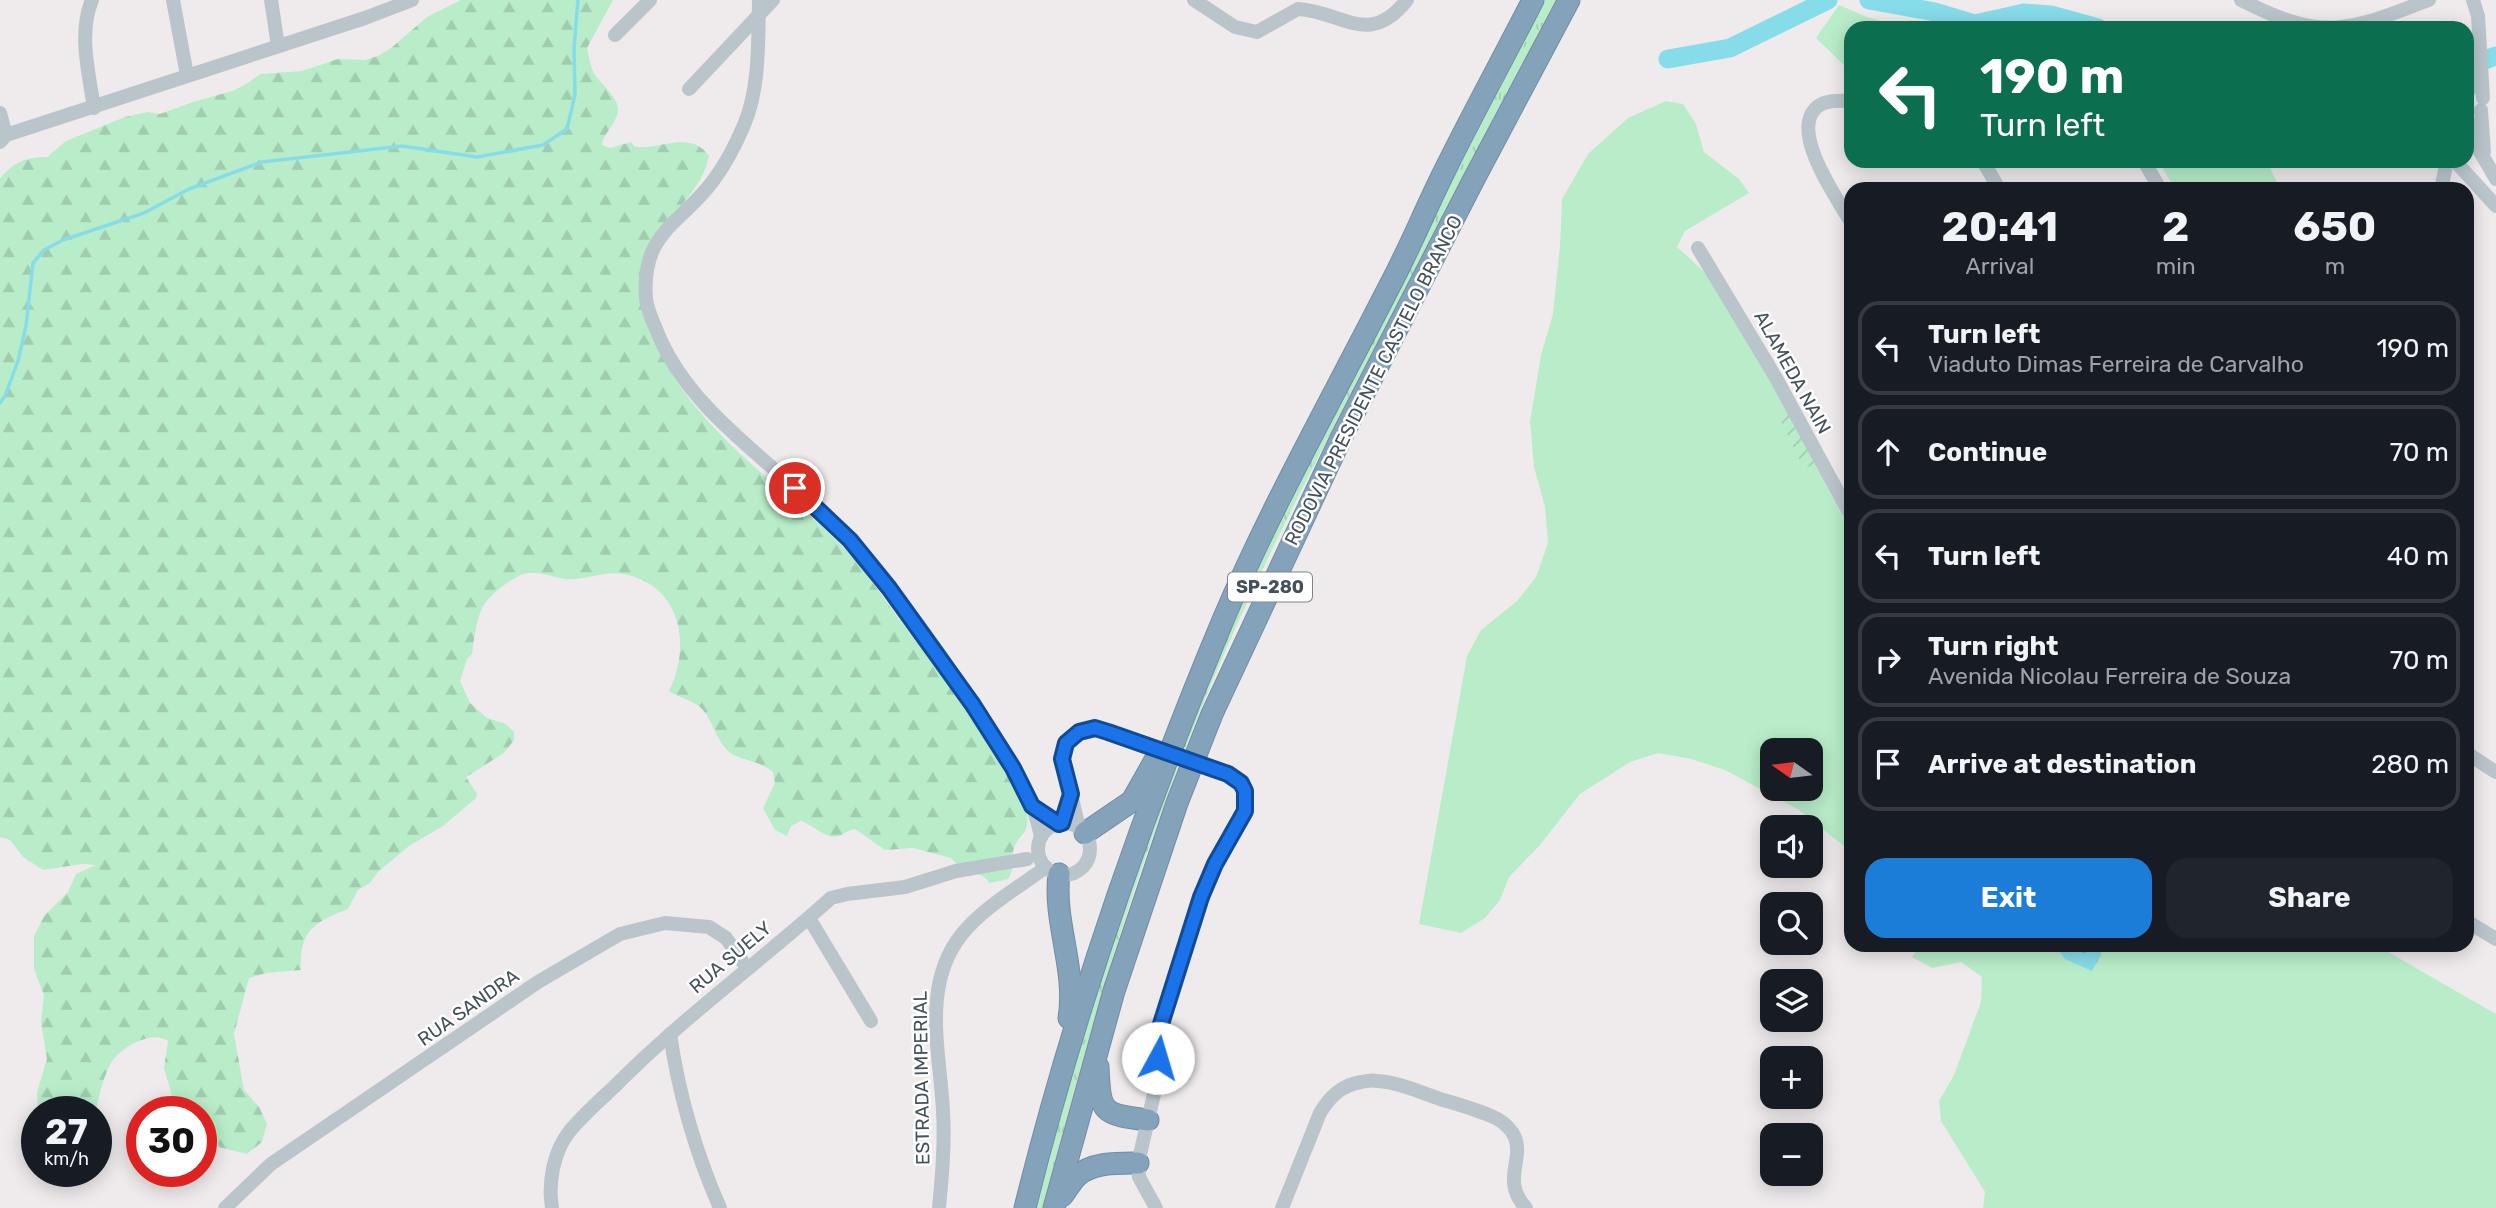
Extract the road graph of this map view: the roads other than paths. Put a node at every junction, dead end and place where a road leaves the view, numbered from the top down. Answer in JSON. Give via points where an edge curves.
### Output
{"nodes":[{"id":1,"x":92,"y":0,"type":"edge"},
{"id":2,"x":173,"y":0,"type":"edge"},
{"id":3,"x":271,"y":0,"type":"edge"},
{"id":4,"x":412,"y":0,"type":"edge"},
{"id":5,"x":650,"y":0,"type":"edge"},
{"id":6,"x":759,"y":0,"type":"edge"},
{"id":7,"x":773,"y":0,"type":"edge"},
{"id":8,"x":1194,"y":0,"type":"edge"},
{"id":9,"x":1407,"y":0,"type":"edge"},
{"id":10,"x":1533,"y":0,"type":"edge"},
{"id":11,"x":1569,"y":0,"type":"edge"},
{"id":12,"x":2241,"y":0,"type":"edge"},
{"id":13,"x":2430,"y":0,"type":"edge"},
{"id":14,"x":2473,"y":0,"type":"edge"},
{"id":15,"x":759,"y":16,"type":"junction"},
{"id":16,"x":2291,"y":21,"type":"edge"},
{"id":17,"x":2364,"y":21,"type":"edge"},
{"id":18,"x":615,"y":35,"type":"dead end"},
{"id":19,"x":278,"y":46,"type":"junction"},
{"id":20,"x":2480,"y":69,"type":"junction"},
{"id":21,"x":187,"y":75,"type":"junction"},
{"id":22,"x":2474,"y":81,"type":"edge"},
{"id":23,"x":689,"y":89,"type":"dead end"},
{"id":24,"x":2474,"y":92,"type":"edge"},
{"id":25,"x":1844,"y":101,"type":"edge"},
{"id":26,"x":2477,"y":106,"type":"edge"},
{"id":27,"x":94,"y":107,"type":"junction"},
{"id":28,"x":0,"y":113,"type":"edge"},
{"id":29,"x":3,"y":138,"type":"edge"},
{"id":30,"x":2474,"y":140,"type":"edge"},
{"id":31,"x":2485,"y":160,"type":"junction"},
{"id":32,"x":2461,"y":168,"type":"edge"},
{"id":33,"x":2496,"y":179,"type":"edge"},
{"id":34,"x":2496,"y":206,"type":"edge"},
{"id":35,"x":1844,"y":210,"type":"edge"},
{"id":36,"x":1698,"y":248,"type":"dead end"},
{"id":37,"x":1844,"y":503,"type":"edge"},
{"id":38,"x":1224,"y":619,"type":"junction"},
{"id":39,"x":2474,"y":758,"type":"edge"},
{"id":40,"x":2496,"y":772,"type":"edge"},
{"id":41,"x":1071,"y":794,"type":"junction"},
{"id":42,"x":1032,"y":806,"type":"junction"},
{"id":43,"x":1061,"y":823,"type":"junction"},
{"id":44,"x":1082,"y":830,"type":"junction"},
{"id":45,"x":1040,"y":841,"type":"junction"},
{"id":46,"x":1043,"y":865,"type":"junction"},
{"id":47,"x":809,"y":918,"type":"junction"},
{"id":48,"x":2474,"y":926,"type":"edge"},
{"id":49,"x":2496,"y":939,"type":"edge"},
{"id":50,"x":747,"y":968,"type":"junction"},
{"id":51,"x":871,"y":1021,"type":"dead end"},
{"id":52,"x":670,"y":1034,"type":"junction"},
{"id":53,"x":1097,"y":1048,"type":"junction"},
{"id":54,"x":1148,"y":1120,"type":"junction"},
{"id":55,"x":1138,"y":1163,"type":"junction"},
{"id":56,"x":1031,"y":1183,"type":"junction"},
{"id":57,"x":1054,"y":1207,"type":"edge"},
{"id":58,"x":225,"y":1208,"type":"edge"},
{"id":59,"x":552,"y":1208,"type":"edge"},
{"id":60,"x":720,"y":1208,"type":"edge"},
{"id":61,"x":939,"y":1208,"type":"edge"},
{"id":62,"x":1025,"y":1208,"type":"edge"},
{"id":63,"x":1156,"y":1208,"type":"edge"},
{"id":64,"x":1282,"y":1208,"type":"edge"},
{"id":65,"x":1526,"y":1208,"type":"edge"}],
"edges":[{"from":1,"to":27,"type":"street","via":[[86,32]]},
{"from":2,"to":21,"type":"street"},
{"from":3,"to":19,"type":"street"},
{"from":4,"to":19,"type":"street"},
{"from":5,"to":18,"type":"street"},
{"from":6,"to":15,"type":"street"},
{"from":7,"to":15,"type":"street"},
{"from":8,"to":9,"type":"street","via":[[1235,27],[1257,32],[1298,9],[1375,25],[1385,22]]},
{"from":10,"to":38,"type":"highway","name":"RODOVIA PRESIDENTE CASTELO BRANCO","number":"SP-280","via":[[1271,516]]},
{"from":11,"to":53,"type":"highway","name":"RODOVIA PRESIDENTE CASTELO BRANCO","number":"SP-280","via":[[1341,438],[1212,714],[1177,803]]},
{"from":12,"to":16,"type":"street"},
{"from":13,"to":17,"type":"street"},
{"from":14,"to":20,"type":"street"},
{"from":15,"to":23,"type":"street"},
{"from":15,"to":42,"type":"street","via":[[753,96],[744,124],[713,181],[656,242],[647,262],[647,304],[661,342],[708,408],[826,515],[889,588],[973,705]]},
{"from":19,"to":21,"type":"street"},
{"from":20,"to":22,"type":"street"},
{"from":20,"to":26,"type":"street"},
{"from":21,"to":27,"type":"street"},
{"from":24,"to":26,"type":"street","via":[[2478,92]]},
{"from":25,"to":35,"type":"street","via":[[1829,101],[1815,108],[1808,138]]},
{"from":26,"to":31,"type":"street"},
{"from":27,"to":29,"type":"street"},
{"from":28,"to":29,"type":"street"},
{"from":30,"to":31,"type":"street"},
{"from":31,"to":33,"type":"street"},
{"from":32,"to":34,"type":"street"},
{"from":36,"to":37,"type":"street","name":"ALAMEDA NAIN"},
{"from":38,"to":44,"type":"highway","via":[[1132,801]]},
{"from":38,"to":56,"type":"highway","name":"RODOVIA PRESIDENTE CASTELO BRANCO","number":"SP-280","via":[[1160,776],[1107,924]]},
{"from":39,"to":40,"type":"street"},
{"from":41,"to":43,"type":"street"},
{"from":41,"to":44,"type":"street"},
{"from":41,"to":54,"type":"street","bridge":true,"via":[[1062,759],[1066,743],[1079,732],[1095,728],[1228,774],[1245,791],[1245,811],[1207,882],[1164,1012]]},
{"from":42,"to":43,"type":"street"},
{"from":42,"to":45,"type":"street"},
{"from":43,"to":44,"type":"street"},
{"from":43,"to":45,"type":"street","via":[[1046,831]]},
{"from":44,"to":46,"type":"street","via":[[1090,847],[1086,862],[1075,873]]},
{"from":45,"to":46,"type":"street"},
{"from":46,"to":47,"type":"street","name":"RUA SUELY","via":[[956,871],[905,887],[847,894],[831,898]]},
{"from":46,"to":56,"type":"highway","via":[[1057,892],[1070,977],[1070,1010]]},
{"from":46,"to":61,"type":"street","name":"ESTRADA IMPERIAL","via":[[962,933],[940,973],[936,1001],[943,1114]]},
{"from":47,"to":50,"type":"street","name":"RUA SUELY"},
{"from":47,"to":51,"type":"street"},
{"from":48,"to":49,"type":"street"},
{"from":50,"to":52,"type":"street","name":"RUA SUELY"},
{"from":50,"to":58,"type":"street","name":"RUA SANDRA","via":[[726,938],[709,927],[665,923],[620,934],[538,982],[271,1164]]},
{"from":52,"to":59,"type":"street","name":"RUA SUELY","via":[[569,1133],[553,1170]]},
{"from":52,"to":60,"type":"street","via":[[692,1139]]},
{"from":53,"to":54,"type":"highway","via":[[1104,1108]]},
{"from":53,"to":57,"type":"highway","name":"RODOVIA PRESIDENTE CASTELO BRANCO","number":"SP-280"},
{"from":54,"to":55,"type":"street"},
{"from":55,"to":57,"type":"highway","via":[[1084,1171]]},
{"from":55,"to":63,"type":"street","via":[[1139,1178]]},
{"from":56,"to":62,"type":"highway","name":"RODOVIA PRESIDENTE CASTELO BRANCO","number":"SP-280"},
{"from":64,"to":65,"type":"street","via":[[1328,1099],[1358,1082],[1377,1080],[1492,1116],[1506,1125],[1517,1145],[1513,1182],[1517,1199]]}]}
